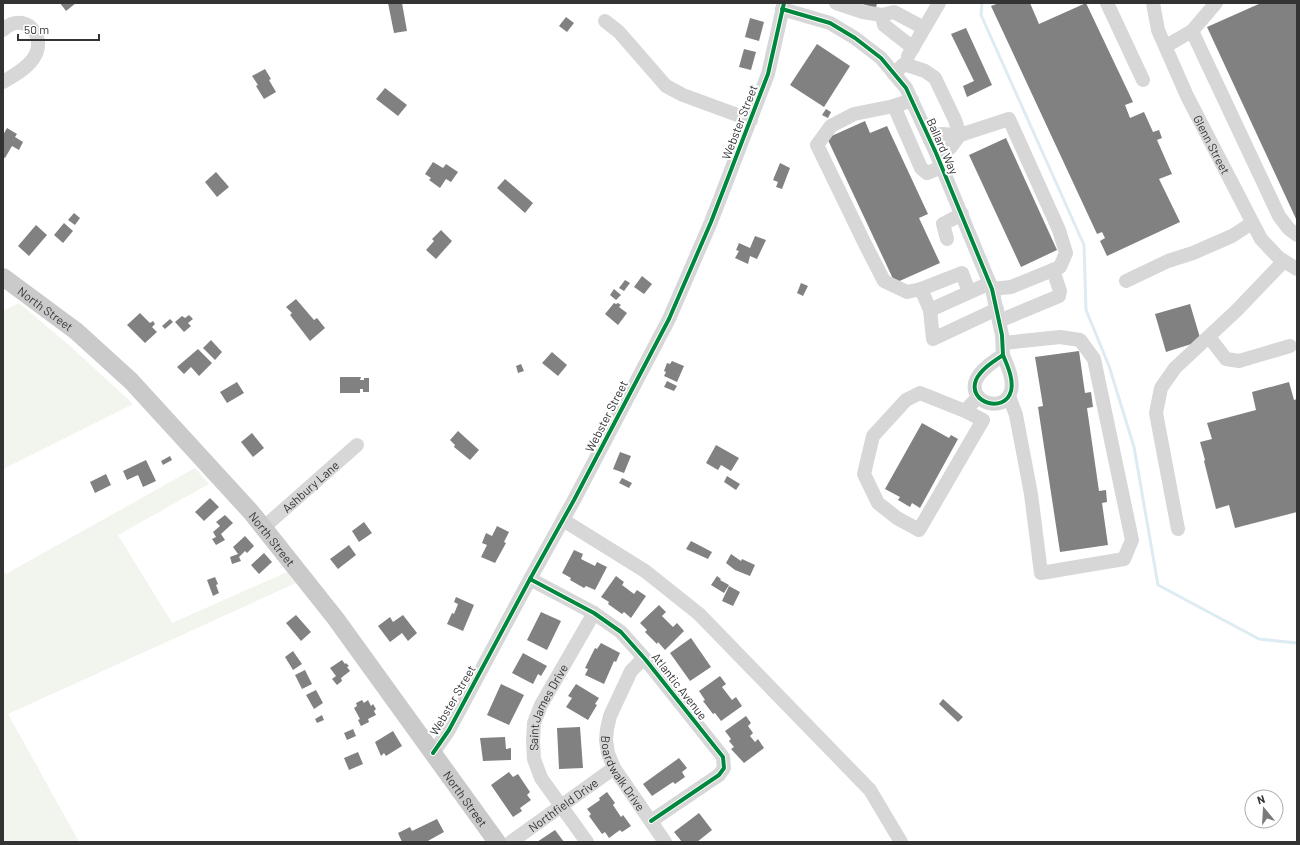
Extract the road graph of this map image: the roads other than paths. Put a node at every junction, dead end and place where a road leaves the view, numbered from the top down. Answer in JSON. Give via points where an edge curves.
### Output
{"nodes":[{"id":1,"x":836,"y":3,"type":"edge"},
{"id":2,"x":939,"y":3,"type":"edge"},
{"id":3,"x":1107,"y":3,"type":"edge"},
{"id":4,"x":1153,"y":3,"type":"edge"},
{"id":5,"x":1216,"y":3,"type":"edge"},
{"id":6,"x":783,"y":6,"type":"edge"},
{"id":7,"x":882,"y":15,"type":"junction"},
{"id":8,"x":605,"y":21,"type":"dead end"},
{"id":9,"x":924,"y":28,"type":"junction"},
{"id":10,"x":3,"y":30,"type":"edge"},
{"id":11,"x":1192,"y":31,"type":"junction"},
{"id":12,"x":1166,"y":46,"type":"junction"},
{"id":13,"x":913,"y":48,"type":"junction"},
{"id":14,"x":899,"y":69,"type":"junction"},
{"id":15,"x":1143,"y":80,"type":"dead end"},
{"id":16,"x":3,"y":82,"type":"edge"},
{"id":17,"x":912,"y":100,"type":"junction"},
{"id":18,"x":894,"y":106,"type":"junction"},
{"id":19,"x":750,"y":120,"type":"junction"},
{"id":20,"x":960,"y":135,"type":"junction"},
{"id":21,"x":930,"y":139,"type":"junction"},
{"id":22,"x":936,"y":153,"type":"junction"},
{"id":23,"x":942,"y":167,"type":"junction"},
{"id":24,"x":962,"y":214,"type":"junction"},
{"id":25,"x":1252,"y":223,"type":"junction"},
{"id":26,"x":1297,"y":235,"type":"edge"},
{"id":27,"x":947,"y":239,"type":"dead end"},
{"id":28,"x":1284,"y":261,"type":"junction"},
{"id":29,"x":1297,"y":269,"type":"edge"},
{"id":30,"x":1053,"y":270,"type":"junction"},
{"id":31,"x":3,"y":277,"type":"edge"},
{"id":32,"x":1126,"y":281,"type":"dead end"},
{"id":33,"x":991,"y":286,"type":"junction"},
{"id":34,"x":921,"y":289,"type":"junction"},
{"id":35,"x":969,"y":292,"type":"junction"},
{"id":36,"x":930,"y":310,"type":"junction"},
{"id":37,"x":998,"y":315,"type":"junction"},
{"id":38,"x":1209,"y":337,"type":"junction"},
{"id":39,"x":1290,"y":346,"type":"dead end"},
{"id":40,"x":1003,"y":349,"type":"junction"},
{"id":41,"x":1009,"y":396,"type":"junction"},
{"id":42,"x":978,"y":397,"type":"junction"},
{"id":43,"x":965,"y":411,"type":"junction"},
{"id":44,"x":357,"y":445,"type":"dead end"},
{"id":45,"x":563,"y":520,"type":"junction"},
{"id":46,"x":264,"y":528,"type":"junction"},
{"id":47,"x":1178,"y":529,"type":"dead end"},
{"id":48,"x":530,"y":579,"type":"junction"},
{"id":49,"x":594,"y":613,"type":"junction"},
{"id":50,"x":645,"y":659,"type":"junction"},
{"id":51,"x":433,"y":753,"type":"junction"},
{"id":52,"x":614,"y":768,"type":"junction"},
{"id":53,"x":561,"y":806,"type":"junction"},
{"id":54,"x":651,"y":821,"type":"junction"},
{"id":55,"x":497,"y":842,"type":"edge"},
{"id":56,"x":511,"y":842,"type":"edge"},
{"id":57,"x":587,"y":842,"type":"edge"},
{"id":58,"x":665,"y":842,"type":"edge"},
{"id":59,"x":901,"y":842,"type":"edge"}],
"edges":[{"from":1,"to":7,"type":"street"},
{"from":2,"to":9,"type":"street"},
{"from":3,"to":15,"type":"street"},
{"from":4,"to":12,"type":"street","name":"Glenn Street","via":[[1158,30]]},
{"from":5,"to":11,"type":"street"},
{"from":6,"to":14,"type":"street","name":"Ballard Way","via":[[830,23]]},
{"from":6,"to":19,"type":"street","name":"Webster Street","via":[[768,74]]},
{"from":7,"to":9,"type":"street","via":[[894,12]]},
{"from":7,"to":13,"type":"street","via":[[884,25]]},
{"from":8,"to":19,"type":"street","via":[[619,32],[666,86]]},
{"from":9,"to":13,"type":"street"},
{"from":10,"to":16,"type":"street","via":[[7,26],[20,23],[32,28],[38,40],[36,53],[29,64]]},
{"from":11,"to":12,"type":"street"},
{"from":11,"to":26,"type":"street","via":[[1279,216]]},
{"from":12,"to":25,"type":"street","name":"Glenn Street","via":[[1187,96]]},
{"from":13,"to":14,"type":"street"},
{"from":14,"to":17,"type":"street","name":"Ballard Way"},
{"from":14,"to":20,"type":"street","via":[[925,71],[935,78]]},
{"from":17,"to":18,"type":"street"},
{"from":17,"to":21,"type":"street","name":"Ballard Way"},
{"from":18,"to":23,"type":"street","via":[[921,168],[927,173]]},
{"from":18,"to":34,"type":"street","via":[[854,114],[831,126],[817,145],[884,281],[907,292]]},
{"from":19,"to":45,"type":"street","name":"Webster Street","via":[[711,222],[668,319]]},
{"from":20,"to":21,"type":"street","via":[[941,134]]},
{"from":20,"to":22,"type":"street","via":[[950,148]]},
{"from":20,"to":30,"type":"street","via":[[1009,119],[1059,230],[1066,253],[1060,267]]},
{"from":21,"to":22,"type":"street","name":"Ballard Way"},
{"from":22,"to":23,"type":"street","name":"Ballard Way"},
{"from":23,"to":24,"type":"street","name":"Ballard Way"},
{"from":24,"to":27,"type":"street","via":[[943,224]]},
{"from":24,"to":33,"type":"street","name":"Ballard Way"},
{"from":25,"to":28,"type":"street","name":"Glenn Street","via":[[1260,239]]},
{"from":25,"to":32,"type":"street","via":[[1232,236]]},
{"from":28,"to":29,"type":"street","name":"Glenn Street"},
{"from":28,"to":38,"type":"street"},
{"from":30,"to":33,"type":"street","via":[[1011,287]]},
{"from":30,"to":37,"type":"street","via":[[1060,291],[1059,296]]},
{"from":31,"to":46,"type":"main road","name":"North Street","via":[[76,331],[131,381]]},
{"from":33,"to":35,"type":"street"},
{"from":33,"to":37,"type":"street","name":"Ballard Way"},
{"from":34,"to":35,"type":"street","via":[[962,273]]},
{"from":34,"to":36,"type":"street"},
{"from":35,"to":36,"type":"street"},
{"from":36,"to":37,"type":"street","via":[[933,338]]},
{"from":37,"to":40,"type":"street","name":"Ballard Way"},
{"from":38,"to":39,"type":"street","via":[[1226,359],[1239,360]]},
{"from":38,"to":47,"type":"street","via":[[1175,368],[1161,388],[1156,413]]},
{"from":40,"to":41,"type":"street","name":"Ballard Way","via":[[1011,378],[1012,390]]},
{"from":40,"to":41,"type":"street","via":[[1060,337],[1080,340],[1094,359],[1132,540],[1124,558],[1041,573],[1030,487],[1016,415]]},
{"from":40,"to":42,"type":"street","via":[[976,380]]},
{"from":41,"to":42,"type":"street","via":[[1002,402],[992,404]]},
{"from":42,"to":43,"type":"street"},
{"from":43,"to":43,"type":"street","via":[[920,393],[906,400],[873,436],[864,474],[878,503],[918,530],[983,420]]},
{"from":44,"to":46,"type":"street","name":"Ashbury Lane"},
{"from":45,"to":48,"type":"street","name":"Webster Street"},
{"from":45,"to":59,"type":"street","via":[[645,571],[699,614],[870,790]]},
{"from":46,"to":51,"type":"main road","name":"North Street","via":[[336,619]]},
{"from":48,"to":49,"type":"street","name":"Atlantic Avenue"},
{"from":48,"to":51,"type":"street","name":"Webster Street","via":[[449,730]]},
{"from":49,"to":50,"type":"street","name":"Atlantic Avenue","via":[[621,632]]},
{"from":49,"to":53,"type":"street","name":"Saint James Drive","via":[[541,705],[534,723],[533,750],[537,769]]},
{"from":50,"to":52,"type":"street","name":"Boardwalk Drive","via":[[631,671],[610,716],[606,740]]},
{"from":50,"to":54,"type":"street","name":"Atlantic Avenue","via":[[721,754],[724,764],[719,775]]},
{"from":51,"to":55,"type":"main road","name":"North Street"},
{"from":52,"to":53,"type":"street","name":"Northfield Drive"},
{"from":52,"to":54,"type":"street","name":"Boardwalk Drive"},
{"from":53,"to":56,"type":"street","name":"Northfield Drive"},
{"from":53,"to":57,"type":"street","name":"Saint James Drive"},
{"from":54,"to":58,"type":"street","name":"Boardwalk Drive"}]}
